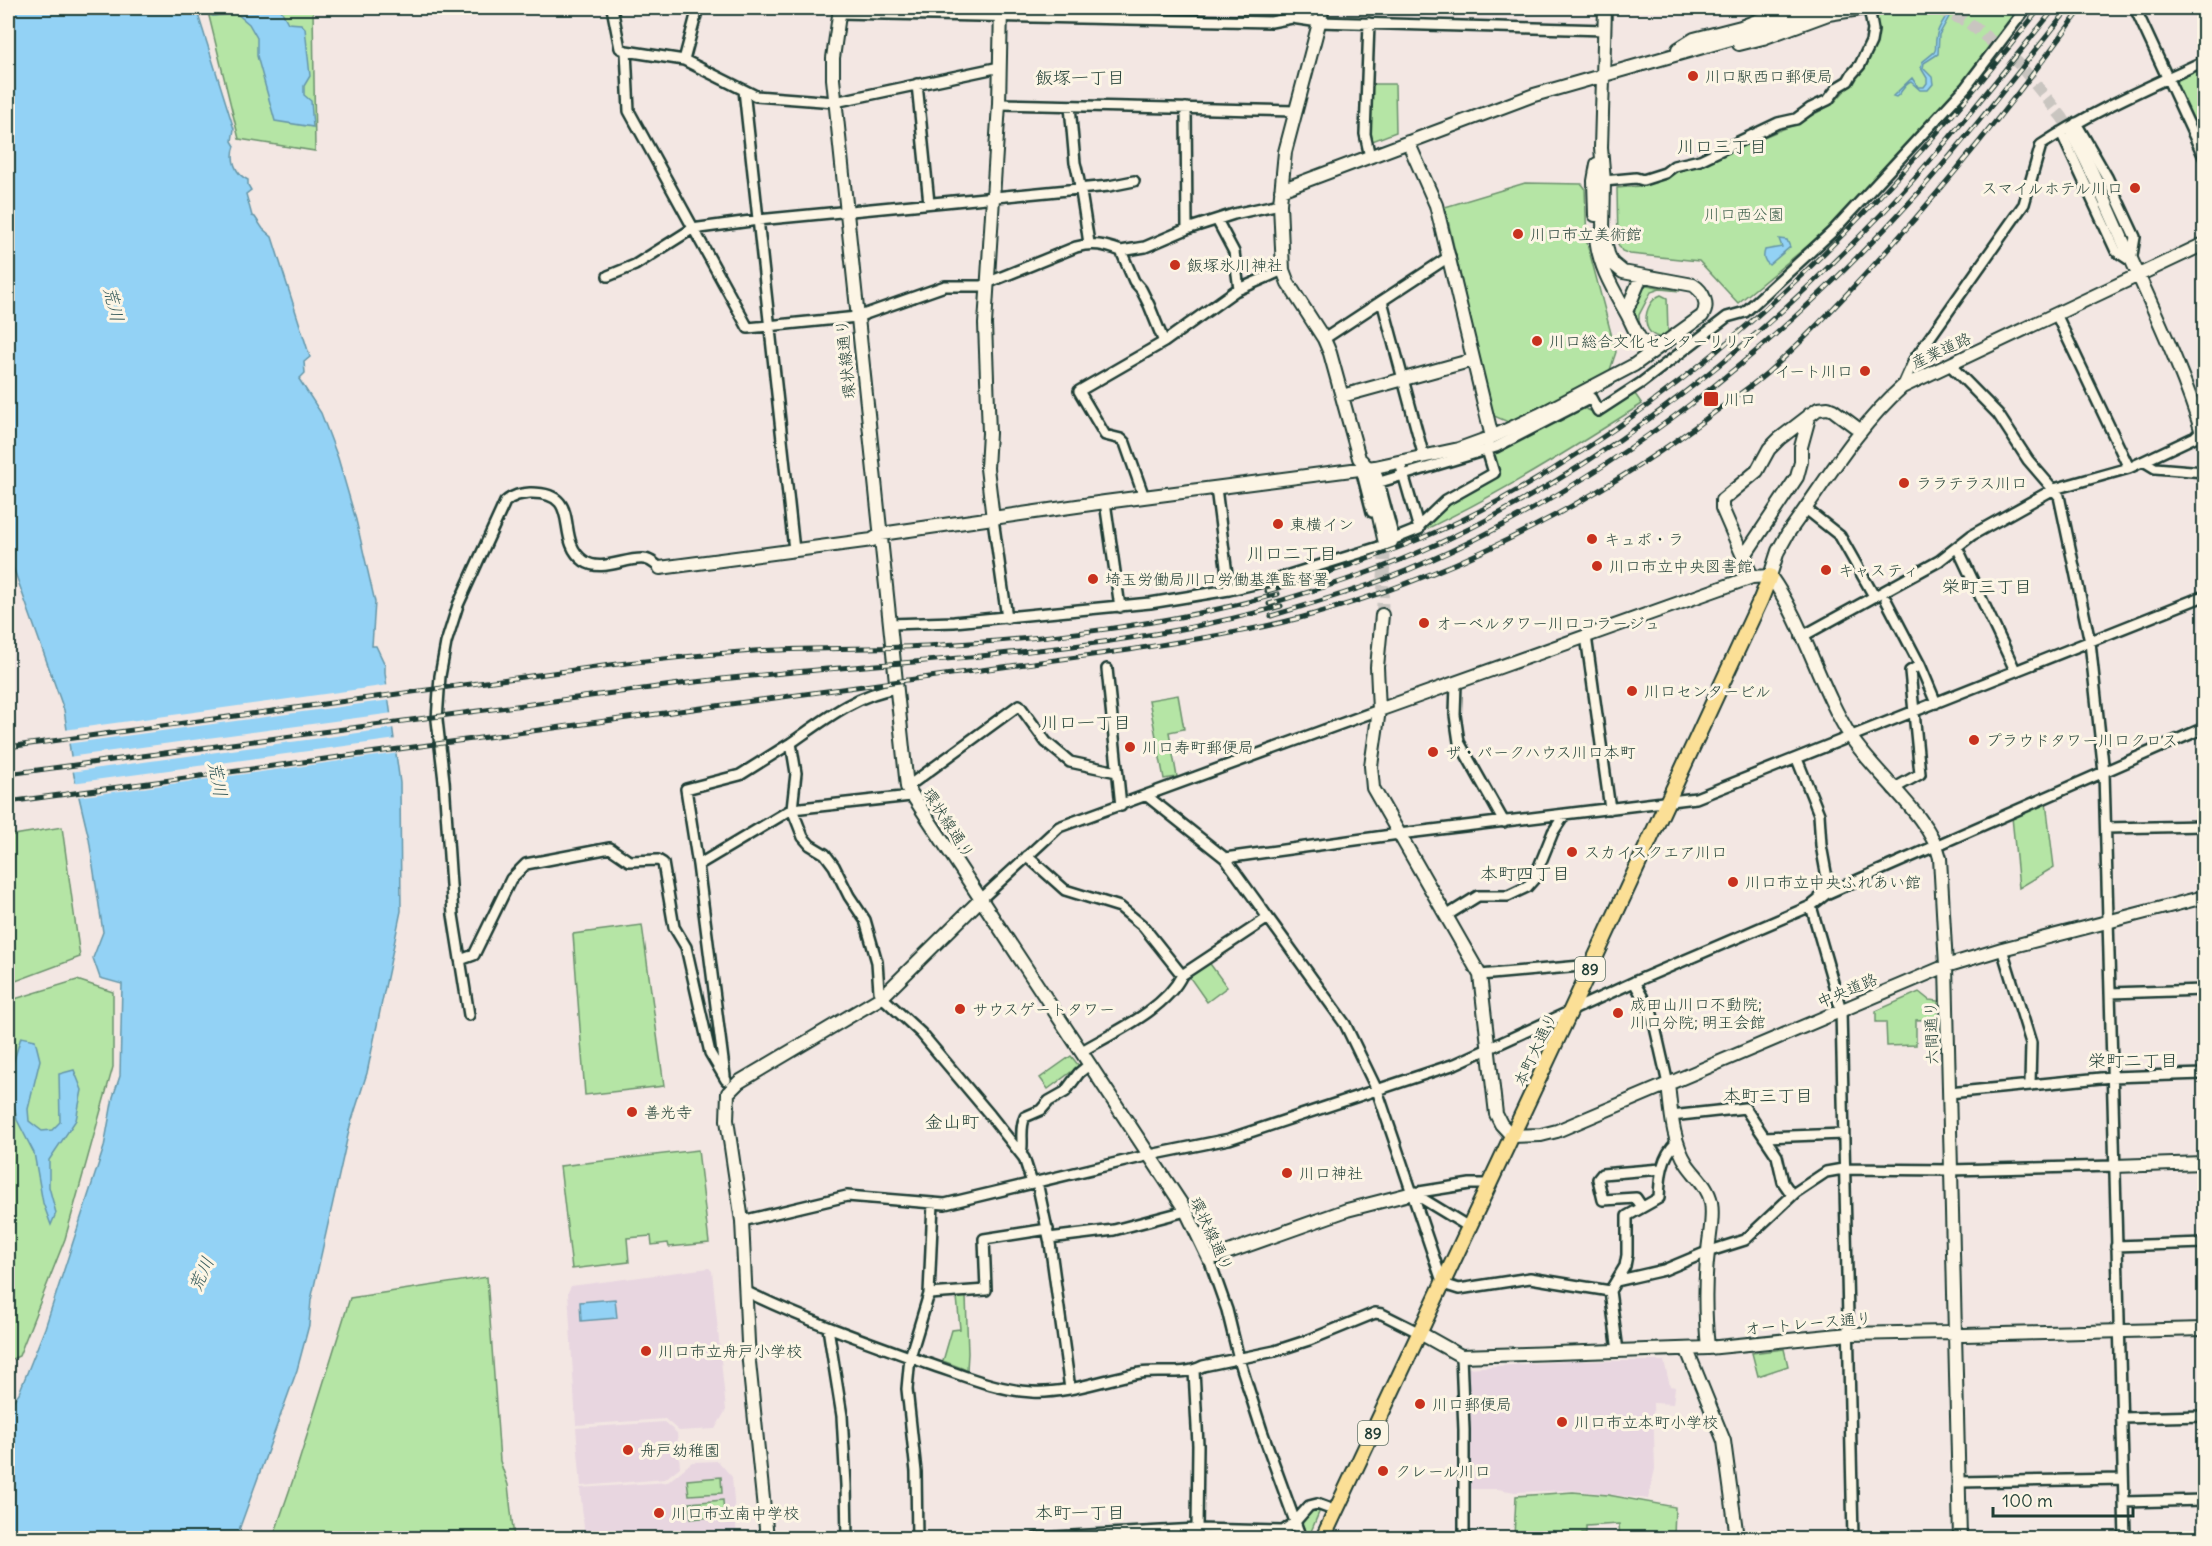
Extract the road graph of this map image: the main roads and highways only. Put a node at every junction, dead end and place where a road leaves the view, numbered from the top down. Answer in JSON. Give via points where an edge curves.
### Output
{"nodes":[{"id":1,"x":1770,"y":576,"type":"road end"},
{"id":2,"x":1325,"y":1537,"type":"edge"}],
"edges":[{"from":1,"to":2,"type":"main road","name":"本町大通り","number":"89","via":[[1572,1011]]}]}
